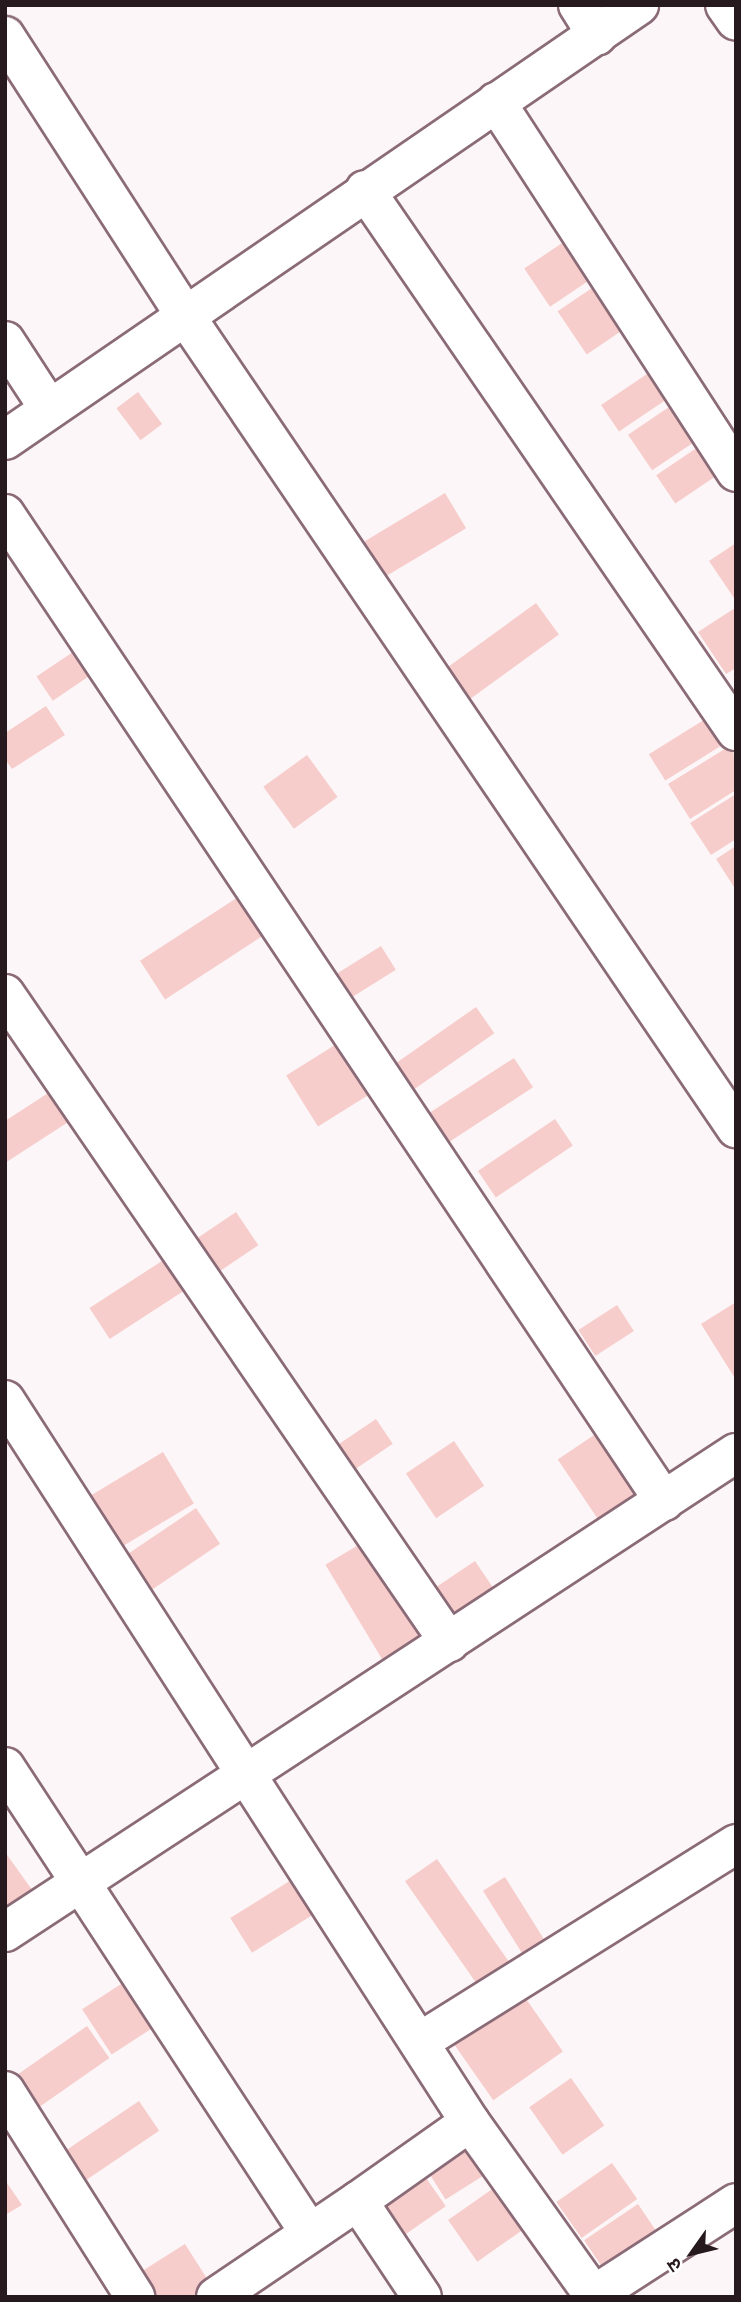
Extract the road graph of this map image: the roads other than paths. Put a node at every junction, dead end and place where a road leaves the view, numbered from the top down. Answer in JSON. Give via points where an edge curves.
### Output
{"nodes":[{"id":1,"x":639,"y":5,"type":"edge"},
{"id":2,"x":725,"y":5,"type":"edge"},
{"id":3,"x":588,"y":20,"type":"edge"},
{"id":4,"x":736,"y":21,"type":"edge"},
{"id":5,"x":5,"y":36,"type":"edge"},
{"id":6,"x":496,"y":102,"type":"junction"},
{"id":7,"x":365,"y":190,"type":"junction"},
{"id":8,"x":184,"y":314,"type":"junction"},
{"id":9,"x":5,"y":341,"type":"edge"},
{"id":10,"x":48,"y":407,"type":"junction"},
{"id":11,"x":5,"y":440,"type":"edge"},
{"id":12,"x":735,"y":470,"type":"edge"},
{"id":13,"x":5,"y":514,"type":"edge"},
{"id":14,"x":736,"y":731,"type":"edge"},
{"id":15,"x":5,"y":994,"type":"edge"},
{"id":16,"x":736,"y":1128,"type":"edge"},
{"id":17,"x":5,"y":1400,"type":"edge"},
{"id":18,"x":736,"y":1453,"type":"edge"},
{"id":19,"x":664,"y":1500,"type":"junction"},
{"id":20,"x":449,"y":1642,"type":"junction"},
{"id":21,"x":5,"y":1767,"type":"edge"},
{"id":22,"x":246,"y":1776,"type":"junction"},
{"id":23,"x":736,"y":1844,"type":"edge"},
{"id":24,"x":79,"y":1884,"type":"junction"},
{"id":25,"x":5,"y":1932,"type":"edge"},
{"id":26,"x":421,"y":2041,"type":"junction"},
{"id":27,"x":5,"y":2091,"type":"edge"},
{"id":28,"x":470,"y":2122,"type":"junction"},
{"id":29,"x":358,"y":2201,"type":"junction"},
{"id":30,"x":736,"y":2203,"type":"edge"},
{"id":31,"x":309,"y":2232,"type":"junction"},
{"id":32,"x":594,"y":2296,"type":"edge"},
{"id":33,"x":135,"y":2297,"type":"edge"},
{"id":34,"x":216,"y":2297,"type":"edge"},
{"id":35,"x":422,"y":2297,"type":"edge"}],
"edges":[{"from":1,"to":3,"type":"street"},
{"from":2,"to":4,"type":"street"},
{"from":3,"to":6,"type":"street"},
{"from":5,"to":8,"type":"street"},
{"from":6,"to":7,"type":"street"},
{"from":6,"to":12,"type":"street"},
{"from":7,"to":8,"type":"street"},
{"from":7,"to":14,"type":"street"},
{"from":8,"to":10,"type":"street"},
{"from":8,"to":16,"type":"street"},
{"from":9,"to":10,"type":"street"},
{"from":10,"to":11,"type":"street"},
{"from":13,"to":19,"type":"street"},
{"from":15,"to":20,"type":"street"},
{"from":17,"to":22,"type":"street"},
{"from":18,"to":19,"type":"street"},
{"from":19,"to":20,"type":"street"},
{"from":20,"to":22,"type":"street"},
{"from":21,"to":24,"type":"street"},
{"from":22,"to":24,"type":"street"},
{"from":22,"to":26,"type":"street"},
{"from":23,"to":26,"type":"street"},
{"from":24,"to":25,"type":"street"},
{"from":24,"to":31,"type":"street"},
{"from":26,"to":28,"type":"street"},
{"from":27,"to":33,"type":"street"},
{"from":28,"to":29,"type":"street"},
{"from":28,"to":32,"type":"street"},
{"from":29,"to":31,"type":"street"},
{"from":29,"to":35,"type":"street"},
{"from":30,"to":32,"type":"street"},
{"from":31,"to":34,"type":"street"}]}
